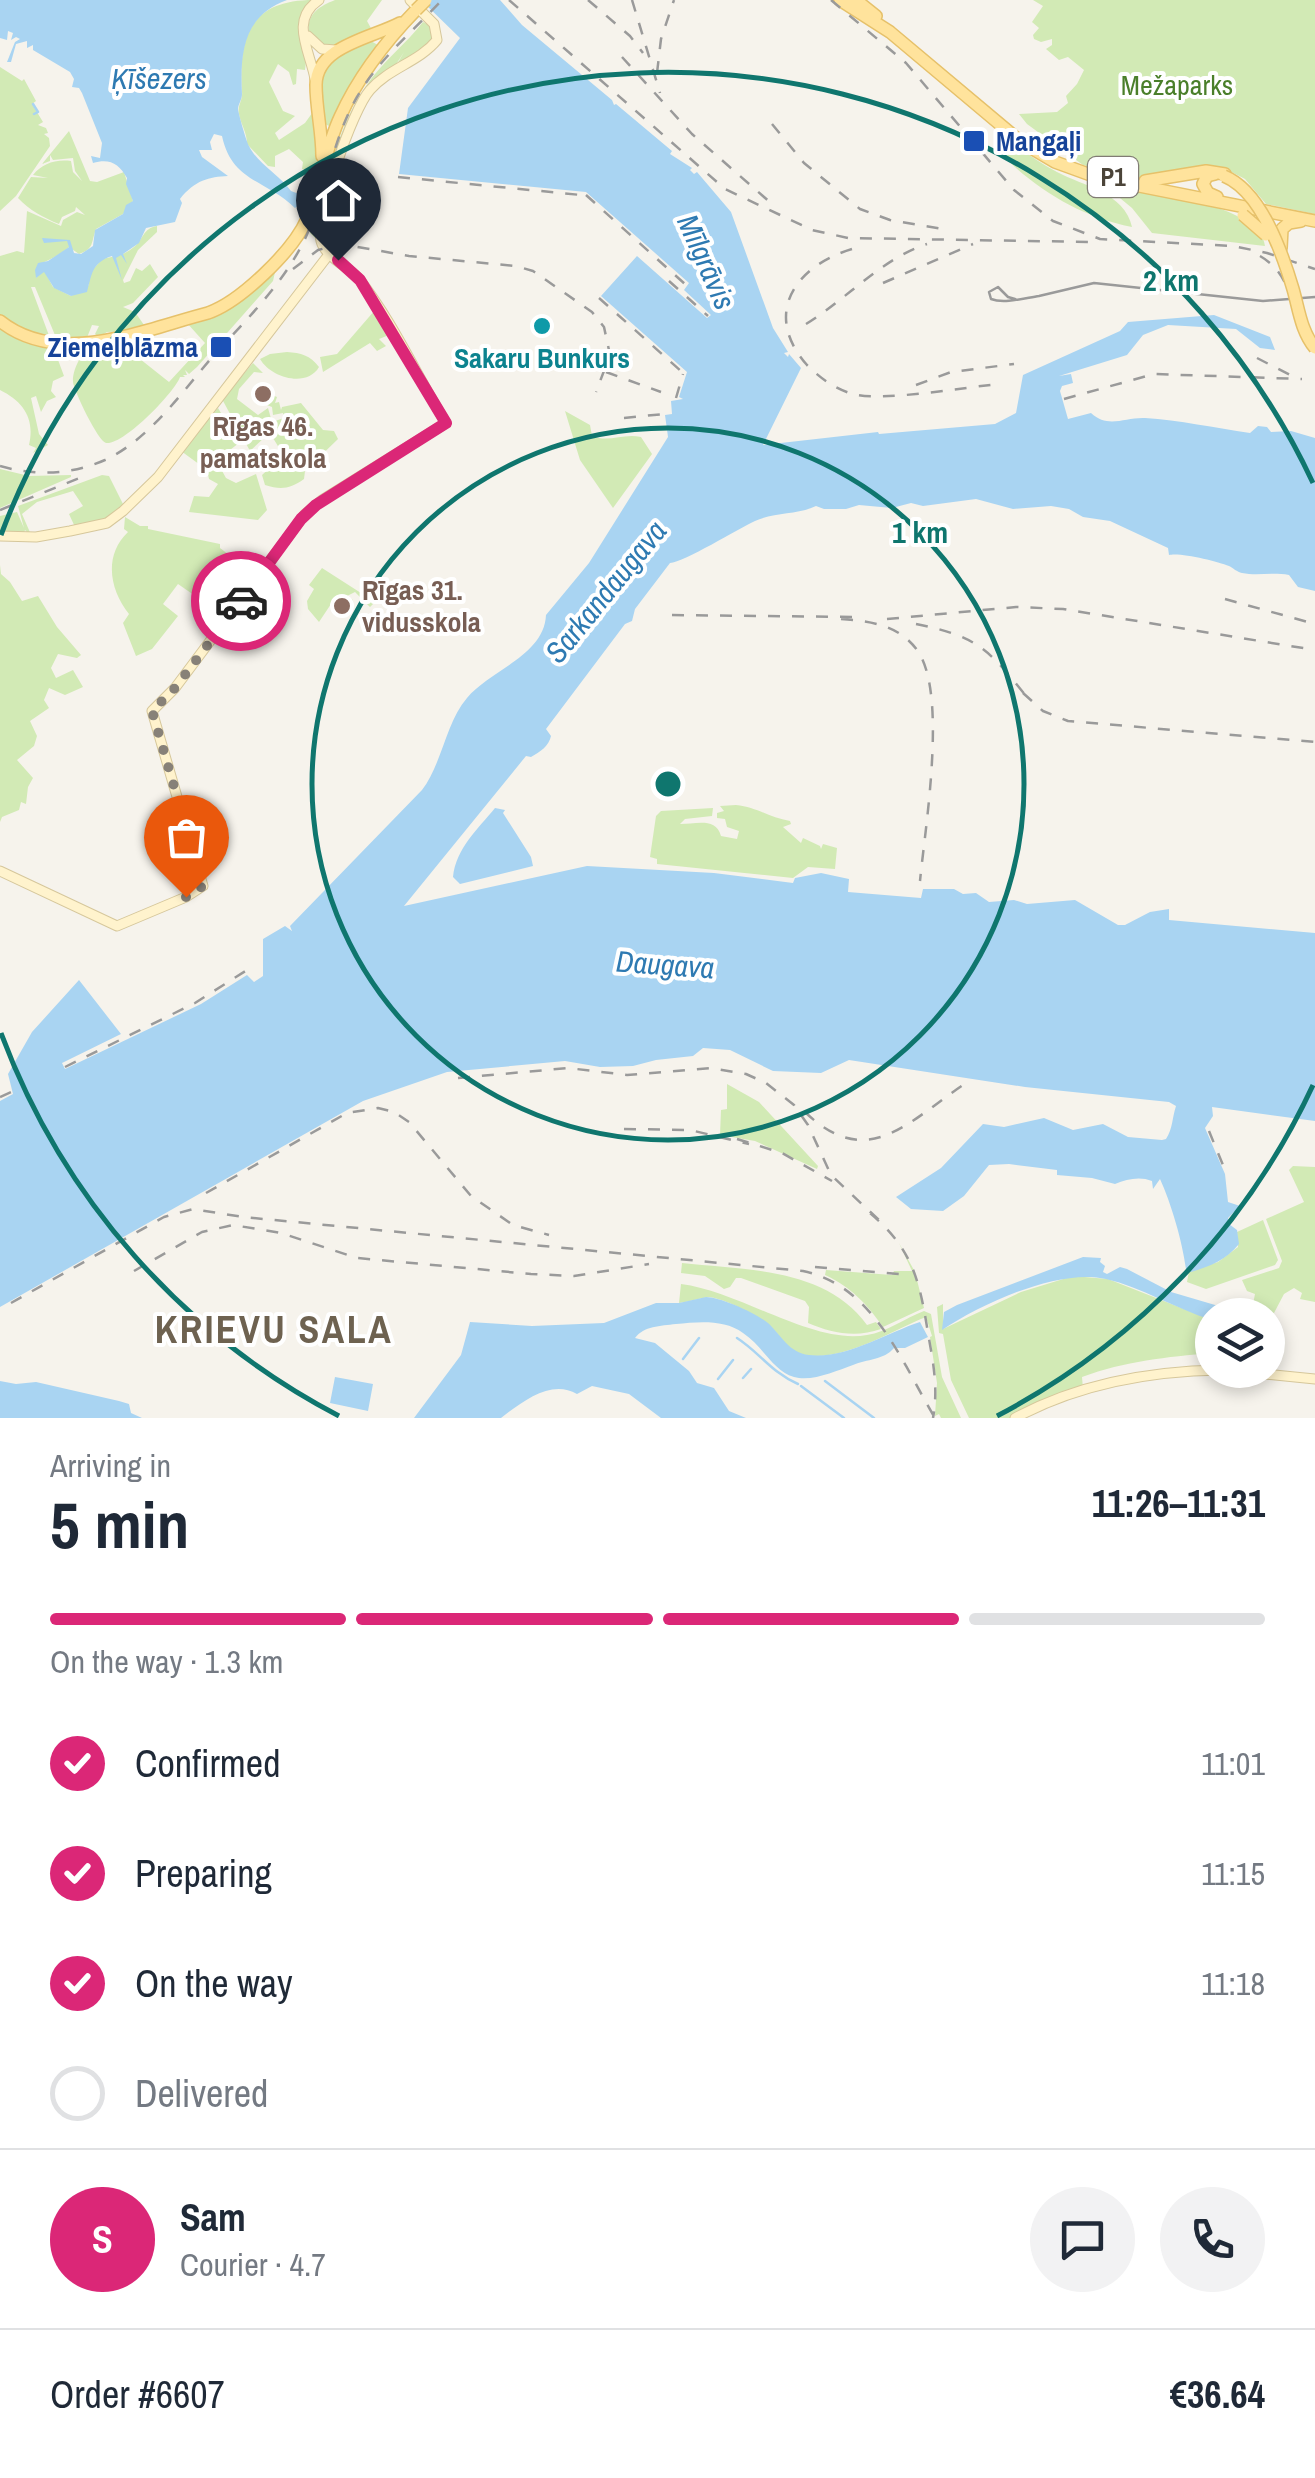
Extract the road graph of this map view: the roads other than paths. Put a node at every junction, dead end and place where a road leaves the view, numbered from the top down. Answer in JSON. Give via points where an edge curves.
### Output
{"nodes":[{"id":1,"x":319,"y":0,"type":"edge"},
{"id":2,"x":329,"y":0,"type":"edge"},
{"id":3,"x":426,"y":0,"type":"edge"},
{"id":4,"x":840,"y":0,"type":"edge"},
{"id":5,"x":856,"y":0,"type":"edge"},
{"id":6,"x":412,"y":7,"type":"edge"},
{"id":7,"x":880,"y":22,"type":"junction"},
{"id":8,"x":369,"y":38,"type":"junction"},
{"id":9,"x":344,"y":48,"type":"junction"},
{"id":10,"x":375,"y":58,"type":"junction"},
{"id":11,"x":316,"y":86,"type":"junction"},
{"id":12,"x":320,"y":117,"type":"junction"},
{"id":13,"x":336,"y":124,"type":"junction"},
{"id":14,"x":1011,"y":130,"type":"junction"},
{"id":15,"x":320,"y":175,"type":"junction"},
{"id":16,"x":1224,"y":175,"type":"junction"},
{"id":17,"x":1129,"y":180,"type":"junction"},
{"id":18,"x":1211,"y":198,"type":"junction"},
{"id":19,"x":1246,"y":208,"type":"junction"},
{"id":20,"x":1312,"y":221,"type":"edge"},
{"id":21,"x":330,"y":253,"type":"junction"},
{"id":22,"x":1281,"y":256,"type":"junction"},
{"id":23,"x":0,"y":320,"type":"edge"},
{"id":24,"x":1315,"y":346,"type":"edge"},
{"id":25,"x":0,"y":536,"type":"edge"},
{"id":26,"x":0,"y":871,"type":"edge"},
{"id":27,"x":1195,"y":1371,"type":"edge"},
{"id":28,"x":1285,"y":1376,"type":"edge"},
{"id":29,"x":1315,"y":1379,"type":"edge"},
{"id":30,"x":1015,"y":1418,"type":"edge"}],
"edges":[{"from":1,"to":11,"type":"main road","via":[[302,28]]},
{"from":2,"to":9,"type":"main road","via":[[309,15],[308,36],[322,49]]},
{"from":3,"to":6,"type":"main road","bridge":true},
{"from":4,"to":7,"type":"main road","number":"P1"},
{"from":5,"to":7,"type":"main road","number":"P1"},
{"from":6,"to":8,"type":"main road"},
{"from":6,"to":10,"type":"main road"},
{"from":6,"to":21,"type":"main road","via":[[439,24],[441,42],[373,92],[354,126],[322,236]]},
{"from":7,"to":14,"type":"main road","number":"P1"},
{"from":8,"to":9,"type":"main road"},
{"from":8,"to":10,"type":"main road","via":[[379,42]]},
{"from":9,"to":11,"type":"main road","via":[[322,63]]},
{"from":10,"to":13,"type":"main road"},
{"from":11,"to":12,"type":"main road"},
{"from":12,"to":13,"type":"main road","via":[[326,128]]},
{"from":12,"to":15,"type":"main road"},
{"from":13,"to":15,"type":"main road"},
{"from":14,"to":17,"type":"main road","number":"P1","via":[[1062,161]]},
{"from":14,"to":18,"type":"main road","number":"P1","via":[[1077,171]]},
{"from":15,"to":23,"type":"main road","via":[[301,231],[227,306],[80,345],[39,342]]},
{"from":16,"to":17,"type":"main road"},
{"from":16,"to":18,"type":"main road","via":[[1210,174],[1203,182]]},
{"from":16,"to":22,"type":"main road","bridge":true,"via":[[1254,198]]},
{"from":17,"to":18,"type":"main road","number":"P1"},
{"from":18,"to":19,"type":"main road"},
{"from":19,"to":20,"type":"main road"},
{"from":19,"to":22,"type":"main road","bridge":true},
{"from":20,"to":22,"type":"main road","via":[[1282,229]]},
{"from":21,"to":25,"type":"main road","via":[[127,508],[95,526]]},
{"from":21,"to":26,"type":"main road","via":[[360,280],[446,423],[305,514],[152,711],[203,886],[117,926]]},
{"from":22,"to":24,"type":"main road","bridge":true},
{"from":27,"to":30,"type":"main road","via":[[1112,1382]]},
{"from":28,"to":29,"type":"main road"}]}
